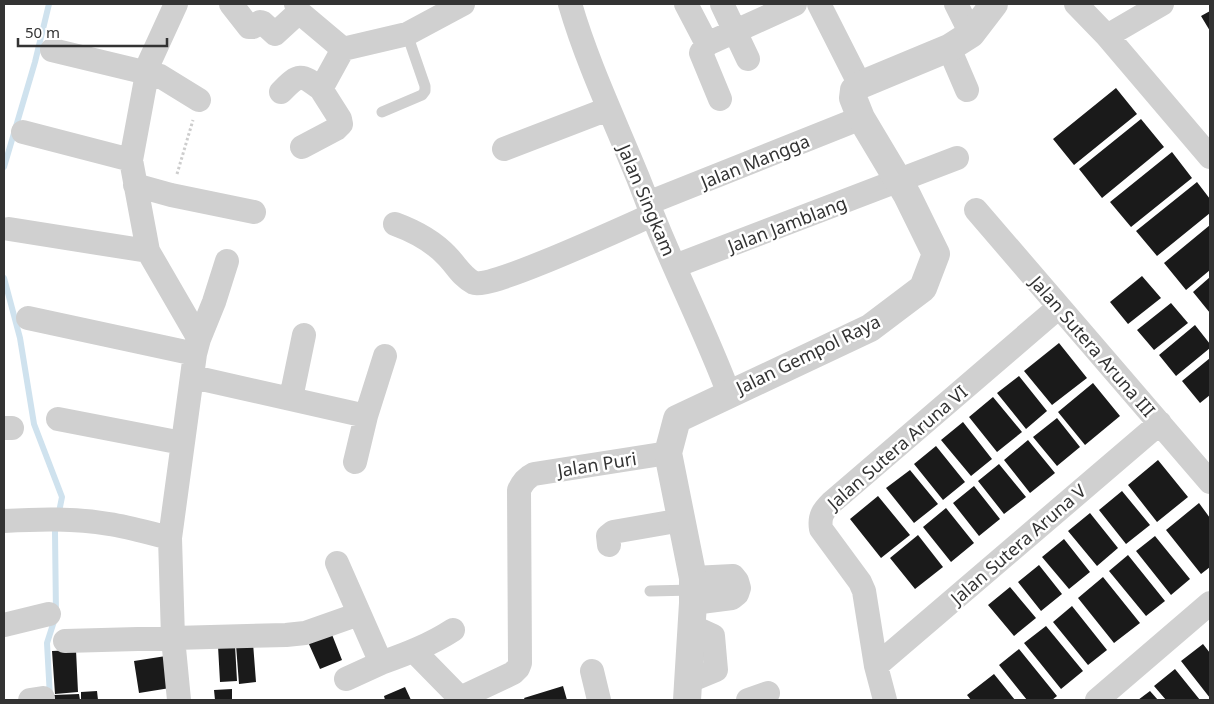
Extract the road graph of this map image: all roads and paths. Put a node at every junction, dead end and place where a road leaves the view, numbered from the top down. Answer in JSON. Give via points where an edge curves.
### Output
{"nodes":[{"id":1,"x":176,"y":4,"type":"edge"},
{"id":2,"x":231,"y":4,"type":"edge"},
{"id":3,"x":463,"y":4,"type":"edge"},
{"id":4,"x":570,"y":4,"type":"edge"},
{"id":5,"x":686,"y":4,"type":"edge"},
{"id":6,"x":722,"y":4,"type":"edge"},
{"id":7,"x":794,"y":4,"type":"edge"},
{"id":8,"x":819,"y":4,"type":"edge"},
{"id":9,"x":956,"y":4,"type":"edge"},
{"id":10,"x":994,"y":4,"type":"edge"},
{"id":11,"x":1076,"y":4,"type":"edge"},
{"id":12,"x":1162,"y":4,"type":"edge"},
{"id":13,"x":297,"y":8,"type":"edge"},
{"id":14,"x":734,"y":31,"type":"junction"},
{"id":15,"x":407,"y":34,"type":"junction"},
{"id":16,"x":1107,"y":36,"type":"junction"},
{"id":17,"x":960,"y":41,"type":"junction"},
{"id":18,"x":707,"y":44,"type":"junction"},
{"id":19,"x":343,"y":49,"type":"junction"},
{"id":20,"x":52,"y":50,"type":"dead end"},
{"id":21,"x":748,"y":59,"type":"dead end"},
{"id":22,"x":147,"y":73,"type":"junction"},
{"id":23,"x":860,"y":85,"type":"junction"},
{"id":24,"x":321,"y":89,"type":"junction"},
{"id":25,"x":967,"y":90,"type":"dead end"},
{"id":26,"x":281,"y":92,"type":"dead end"},
{"id":27,"x":720,"y":99,"type":"dead end"},
{"id":28,"x":199,"y":100,"type":"joint"},
{"id":29,"x":608,"y":110,"type":"junction"},
{"id":30,"x":382,"y":112,"type":"dead end"},
{"id":31,"x":861,"y":118,"type":"junction"},
{"id":32,"x":22,"y":132,"type":"dead end"},
{"id":33,"x":302,"y":147,"type":"dead end"},
{"id":34,"x":504,"y":149,"type":"dead end"},
{"id":35,"x":1210,"y":157,"type":"edge"},
{"id":36,"x":958,"y":158,"type":"dead end"},
{"id":37,"x":131,"y":160,"type":"junction"},
{"id":38,"x":898,"y":181,"type":"junction"},
{"id":39,"x":135,"y":185,"type":"junction"},
{"id":40,"x":171,"y":195,"type":"junction"},
{"id":41,"x":650,"y":209,"type":"junction"},
{"id":42,"x":976,"y":210,"type":"dead end"},
{"id":43,"x":254,"y":212,"type":"dead end"},
{"id":44,"x":396,"y":224,"type":"dead end"},
{"id":45,"x":9,"y":229,"type":"dead end"},
{"id":46,"x":148,"y":251,"type":"junction"},
{"id":47,"x":227,"y":261,"type":"dead end"},
{"id":48,"x":675,"y":266,"type":"junction"},
{"id":49,"x":1059,"y":307,"type":"junction"},
{"id":50,"x":28,"y":318,"type":"dead end"},
{"id":51,"x":304,"y":335,"type":"dead end"},
{"id":52,"x":197,"y":346,"type":"junction"},
{"id":53,"x":385,"y":356,"type":"dead end"},
{"id":54,"x":193,"y":378,"type":"junction"},
{"id":55,"x":729,"y":394,"type":"junction"},
{"id":56,"x":291,"y":398,"type":"junction"},
{"id":57,"x":366,"y":416,"type":"junction"},
{"id":58,"x":58,"y":418,"type":"dead end"},
{"id":59,"x":1160,"y":423,"type":"junction"},
{"id":60,"x":182,"y":443,"type":"junction"},
{"id":61,"x":668,"y":453,"type":"junction"},
{"id":62,"x":355,"y":462,"type":"dead end"},
{"id":63,"x":1210,"y":482,"type":"edge"},
{"id":64,"x":682,"y":520,"type":"junction"},
{"id":65,"x":4,"y":521,"type":"edge"},
{"id":66,"x":170,"y":538,"type":"junction"},
{"id":67,"x":609,"y":545,"type":"dead end"},
{"id":68,"x":336,"y":563,"type":"dead end"},
{"id":69,"x":650,"y":591,"type":"dead end"},
{"id":70,"x":693,"y":599,"type":"junction"},
{"id":71,"x":1210,"y":603,"type":"edge"},
{"id":72,"x":49,"y":614,"type":"dead end"},
{"id":73,"x":359,"y":614,"type":"junction"},
{"id":74,"x":4,"y":624,"type":"edge"},
{"id":75,"x":453,"y":630,"type":"dead end"},
{"id":76,"x":173,"y":638,"type":"junction"},
{"id":77,"x":65,"y":641,"type":"dead end"},
{"id":78,"x":414,"y":652,"type":"junction"},
{"id":79,"x":381,"y":663,"type":"junction"},
{"id":80,"x":876,"y":666,"type":"junction"},
{"id":81,"x":592,"y":672,"type":"dead end"},
{"id":82,"x":346,"y":679,"type":"dead end"},
{"id":83,"x":687,"y":691,"type":"edge"},
{"id":84,"x":460,"y":699,"type":"edge"},
{"id":85,"x":178,"y":700,"type":"edge"},
{"id":86,"x":599,"y":700,"type":"edge"},
{"id":87,"x":885,"y":700,"type":"edge"},
{"id":88,"x":1097,"y":700,"type":"edge"}],
"edges":[{"from":1,"to":22,"type":"street"},
{"from":2,"to":13,"type":"street","via":[[250,27],[263,22],[275,34]]},
{"from":3,"to":15,"type":"street"},
{"from":4,"to":29,"type":"street","name":"Jalan Singkam"},
{"from":5,"to":18,"type":"street"},
{"from":6,"to":14,"type":"street"},
{"from":7,"to":14,"type":"street"},
{"from":8,"to":23,"type":"street"},
{"from":9,"to":17,"type":"street"},
{"from":10,"to":17,"type":"street"},
{"from":11,"to":16,"type":"street"},
{"from":12,"to":16,"type":"street"},
{"from":13,"to":19,"type":"street"},
{"from":14,"to":18,"type":"street"},
{"from":14,"to":21,"type":"street"},
{"from":15,"to":19,"type":"street"},
{"from":15,"to":30,"type":"lane","via":[[425,91]]},
{"from":16,"to":35,"type":"street"},
{"from":17,"to":23,"type":"street"},
{"from":17,"to":25,"type":"street"},
{"from":18,"to":27,"type":"street","via":[[701,53]]},
{"from":19,"to":24,"type":"street"},
{"from":20,"to":22,"type":"street"},
{"from":22,"to":28,"type":"street","via":[[168,80]]},
{"from":22,"to":37,"type":"street"},
{"from":23,"to":31,"type":"street","name":"Jalan Gempol Raya","via":[[854,90],[853,98]]},
{"from":24,"to":26,"type":"street","via":[[306,77],[290,82]]},
{"from":24,"to":33,"type":"street","via":[[341,124]]},
{"from":28,"to":40,"type":"path"},
{"from":29,"to":34,"type":"street"},
{"from":29,"to":41,"type":"street","name":"Jalan Singkam"},
{"from":31,"to":38,"type":"street","name":"Jalan Gempol Raya"},
{"from":31,"to":41,"type":"street","name":"Jalan Mangga"},
{"from":32,"to":37,"type":"street"},
{"from":36,"to":38,"type":"street","name":"Jalan Jamblang"},
{"from":37,"to":39,"type":"street"},
{"from":38,"to":48,"type":"street","name":"Jalan Jamblang"},
{"from":38,"to":55,"type":"street","name":"Jalan Gempol Raya","via":[[936,254],[923,288],[870,328]]},
{"from":39,"to":40,"type":"street"},
{"from":39,"to":46,"type":"street"},
{"from":40,"to":43,"type":"street"},
{"from":41,"to":44,"type":"street","name":"Jalan Mangga","via":[[546,260],[491,282],[477,284],[466,278],[440,249]]},
{"from":41,"to":48,"type":"street","name":"Jalan Singkam"},
{"from":42,"to":49,"type":"street","name":"Jalan Sutera Aruna III"},
{"from":45,"to":46,"type":"street"},
{"from":46,"to":52,"type":"street"},
{"from":47,"to":52,"type":"street"},
{"from":48,"to":55,"type":"street","name":"Jalan Singkam"},
{"from":49,"to":59,"type":"street","name":"Jalan Sutera Aruna III"},
{"from":49,"to":80,"type":"street","name":"Jalan Sutera Aruna VI","via":[[822,512],[821,529],[864,591]]},
{"from":50,"to":52,"type":"street"},
{"from":51,"to":56,"type":"street"},
{"from":52,"to":54,"type":"street"},
{"from":53,"to":57,"type":"street"},
{"from":54,"to":56,"type":"street"},
{"from":54,"to":60,"type":"street"},
{"from":55,"to":61,"type":"street","name":"Jalan Gempol Raya","via":[[677,419]]},
{"from":56,"to":57,"type":"street"},
{"from":57,"to":62,"type":"street"},
{"from":58,"to":60,"type":"street"},
{"from":59,"to":63,"type":"street","name":"Jalan Sutera Aruna III"},
{"from":59,"to":80,"type":"street","name":"Jalan Sutera Aruna V"},
{"from":60,"to":66,"type":"street"},
{"from":61,"to":64,"type":"street","name":"Jalan Gempol Raya"},
{"from":61,"to":84,"type":"street","name":"Jalan Puri","via":[[534,474],[522,482],[519,490],[520,663],[513,673]]},
{"from":64,"to":67,"type":"street","via":[[613,532],[608,536]]},
{"from":64,"to":70,"type":"street","name":"Jalan Gempol Raya"},
{"from":65,"to":66,"type":"street","via":[[76,520]]},
{"from":66,"to":76,"type":"street"},
{"from":68,"to":73,"type":"street"},
{"from":69,"to":70,"type":"lane"},
{"from":70,"to":83,"type":"street","name":"Jalan Gempol Raya"},
{"from":71,"to":88,"type":"street"},
{"from":72,"to":74,"type":"street"},
{"from":73,"to":76,"type":"street","via":[[305,633]]},
{"from":73,"to":79,"type":"street"},
{"from":75,"to":78,"type":"street"},
{"from":76,"to":77,"type":"street"},
{"from":76,"to":85,"type":"street"},
{"from":78,"to":79,"type":"street"},
{"from":78,"to":84,"type":"street"},
{"from":79,"to":82,"type":"street"},
{"from":80,"to":87,"type":"street","name":"Jalan Sutera Aruna VI"},
{"from":81,"to":86,"type":"street"}]}
